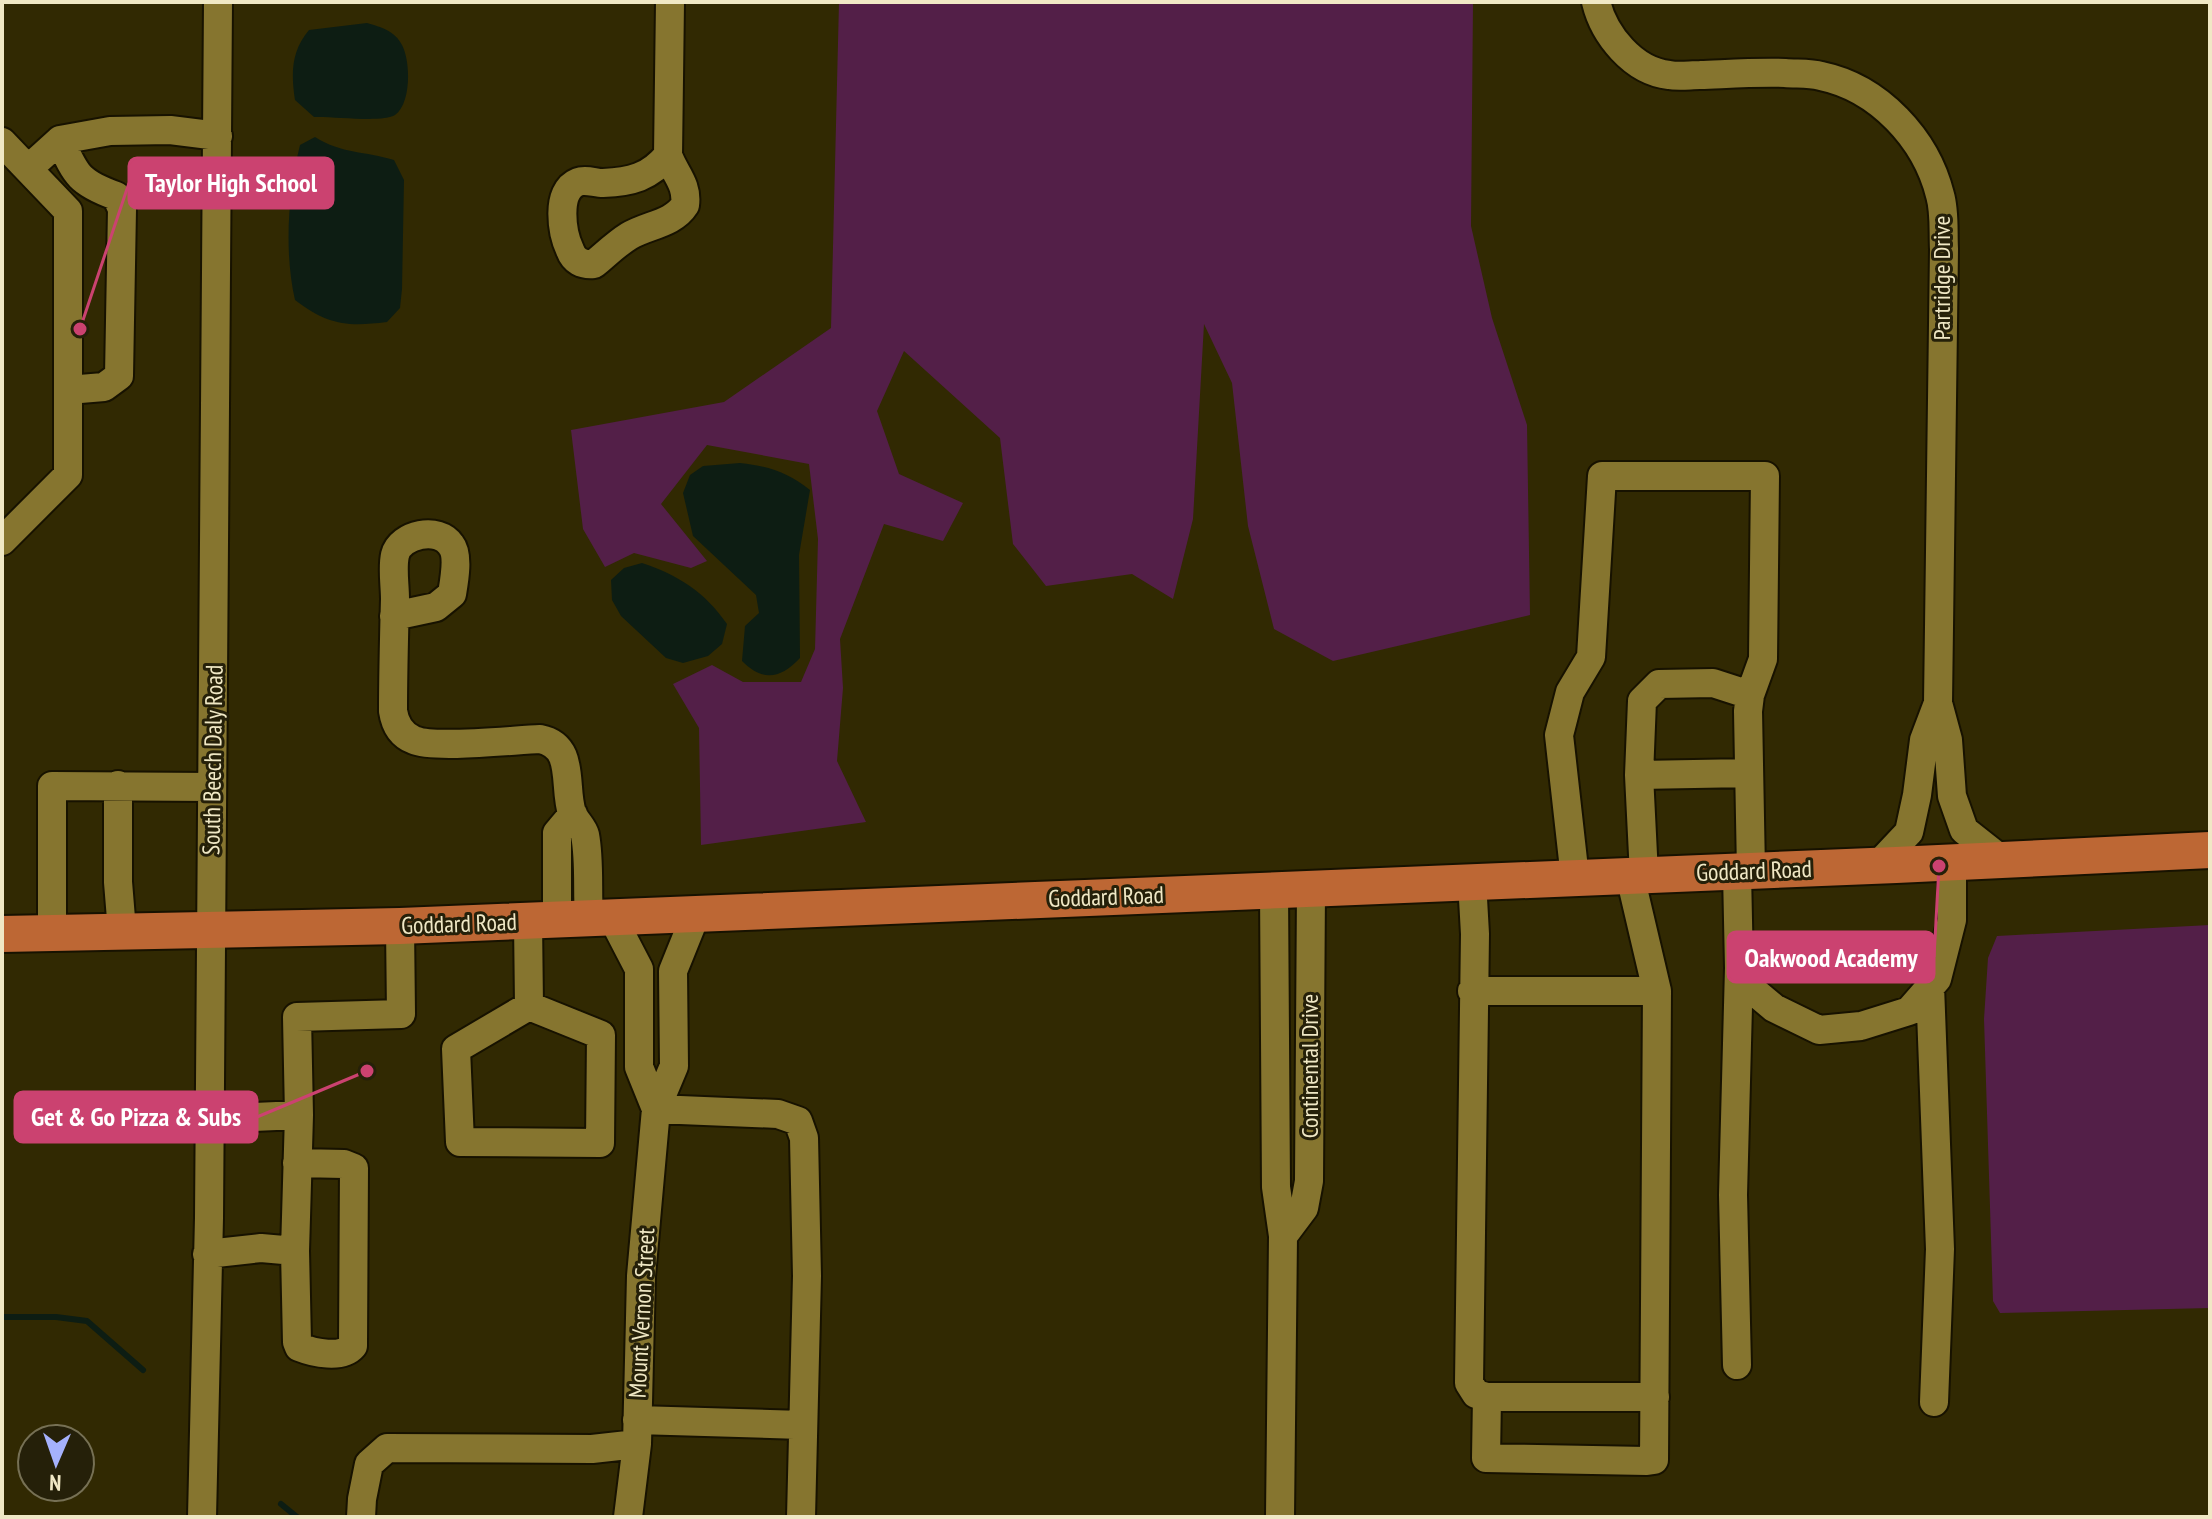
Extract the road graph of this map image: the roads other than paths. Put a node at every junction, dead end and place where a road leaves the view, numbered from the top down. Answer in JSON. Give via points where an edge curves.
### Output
{"nodes":[{"id":1,"x":218,"y":2,"type":"edge"},
{"id":2,"x":670,"y":2,"type":"edge"},
{"id":3,"x":1596,"y":2,"type":"edge"},
{"id":4,"x":218,"y":136,"type":"junction"},
{"id":5,"x":60,"y":140,"type":"junction"},
{"id":6,"x":2,"y":142,"type":"edge"},
{"id":7,"x":668,"y":155,"type":"junction"},
{"id":8,"x":28,"y":169,"type":"junction"},
{"id":9,"x":68,"y":390,"type":"junction"},
{"id":10,"x":2,"y":541,"type":"edge"},
{"id":11,"x":394,"y":616,"type":"dead end"},
{"id":12,"x":1750,"y":695,"type":"junction"},
{"id":13,"x":1938,"y":703,"type":"junction"},
{"id":14,"x":1749,"y":773,"type":"junction"},
{"id":15,"x":1639,"y":775,"type":"junction"},
{"id":16,"x":118,"y":785,"type":"junction"},
{"id":17,"x":212,"y":787,"type":"junction"},
{"id":18,"x":2210,"y":850,"type":"edge"},
{"id":19,"x":2002,"y":860,"type":"junction"},
{"id":20,"x":1952,"y":863,"type":"junction"},
{"id":21,"x":1877,"y":866,"type":"junction"},
{"id":22,"x":1744,"y":872,"type":"junction"},
{"id":23,"x":1637,"y":876,"type":"junction"},
{"id":24,"x":1575,"y":878,"type":"junction"},
{"id":25,"x":1472,"y":881,"type":"junction"},
{"id":26,"x":1311,"y":889,"type":"junction"},
{"id":27,"x":1274,"y":890,"type":"junction"},
{"id":28,"x":696,"y":914,"type":"junction"},
{"id":29,"x":571,"y":919,"type":"junction"},
{"id":30,"x":400,"y":926,"type":"junction"},
{"id":31,"x":211,"y":930,"type":"junction"},
{"id":32,"x":122,"y":931,"type":"junction"},
{"id":33,"x":52,"y":933,"type":"junction"},
{"id":34,"x":2,"y":934,"type":"edge"},
{"id":35,"x":1739,"y":968,"type":"junction"},
{"id":36,"x":1930,"y":986,"type":"junction"},
{"id":37,"x":1472,"y":991,"type":"junction"},
{"id":38,"x":1657,"y":991,"type":"junction"},
{"id":39,"x":529,"y":1006,"type":"junction"},
{"id":40,"x":656,"y":1109,"type":"junction"},
{"id":41,"x":299,"y":1115,"type":"junction"},
{"id":42,"x":210,"y":1119,"type":"junction"},
{"id":43,"x":297,"y":1163,"type":"junction"},
{"id":44,"x":1283,"y":1236,"type":"junction"},
{"id":45,"x":295,"y":1251,"type":"junction"},
{"id":46,"x":207,"y":1254,"type":"junction"},
{"id":47,"x":1737,"y":1365,"type":"dead end"},
{"id":48,"x":1487,"y":1397,"type":"junction"},
{"id":49,"x":1655,"y":1397,"type":"junction"},
{"id":50,"x":1934,"y":1402,"type":"dead end"},
{"id":51,"x":802,"y":1425,"type":"junction"},
{"id":52,"x":637,"y":1432,"type":"junction"},
{"id":53,"x":202,"y":1517,"type":"edge"},
{"id":54,"x":361,"y":1517,"type":"edge"},
{"id":55,"x":628,"y":1517,"type":"edge"},
{"id":56,"x":801,"y":1517,"type":"edge"},
{"id":57,"x":1280,"y":1517,"type":"edge"}],
"edges":[{"from":1,"to":4,"type":"street","name":"South Beech Daly Road"},
{"from":2,"to":7,"type":"street"},
{"from":3,"to":13,"type":"street","name":"Partridge Drive","via":[[1614,41],[1648,67],[1668,75],[1820,75],[1871,96],[1922,149],[1941,197],[1944,249]]},
{"from":4,"to":5,"type":"street","via":[[110,131]]},
{"from":4,"to":17,"type":"street","name":"South Beech Daly Road"},
{"from":5,"to":8,"type":"street"},
{"from":5,"to":9,"type":"street","via":[[77,176],[116,196],[122,209],[119,376],[104,387]]},
{"from":6,"to":8,"type":"street"},
{"from":7,"to":7,"type":"street","via":[[685,187],[680,212],[629,236],[594,264],[573,257],[562,214],[570,188],[583,181],[640,177],[657,169]]},
{"from":8,"to":9,"type":"street","via":[[68,211]]},
{"from":9,"to":10,"type":"street","via":[[68,475]]},
{"from":11,"to":29,"type":"street","via":[[393,711],[404,735],[428,744],[540,739],[559,747],[565,757],[573,814],[557,833]]},
{"from":12,"to":14,"type":"street"},
{"from":12,"to":15,"type":"street","via":[[1713,683],[1659,684],[1642,701]]},
{"from":12,"to":24,"type":"street","via":[[1763,659],[1765,476],[1602,476],[1591,657],[1570,692],[1559,735]]},
{"from":13,"to":19,"type":"street","via":[[1948,740],[1952,796],[1964,830]]},
{"from":13,"to":21,"type":"street","via":[[1924,740],[1909,832]]},
{"from":14,"to":15,"type":"street"},
{"from":14,"to":22,"type":"street"},
{"from":15,"to":23,"type":"street"},
{"from":16,"to":17,"type":"street"},
{"from":16,"to":32,"type":"street"},
{"from":16,"to":33,"type":"street","via":[[52,786]]},
{"from":17,"to":31,"type":"street","name":"South Beech Daly Road"},
{"from":18,"to":19,"type":"main road","name":"Goddard Road"},
{"from":19,"to":20,"type":"main road","name":"Goddard Road"},
{"from":20,"to":21,"type":"main road","name":"Goddard Road"},
{"from":20,"to":36,"type":"street","via":[[1952,920],[1937,979]]},
{"from":21,"to":22,"type":"main road","name":"Goddard Road"},
{"from":22,"to":23,"type":"main road","name":"Goddard Road"},
{"from":22,"to":35,"type":"street"},
{"from":23,"to":24,"type":"main road","name":"Goddard Road"},
{"from":23,"to":38,"type":"street"},
{"from":24,"to":25,"type":"main road","name":"Goddard Road"},
{"from":25,"to":26,"type":"main road","name":"Goddard Road"},
{"from":25,"to":37,"type":"street"},
{"from":26,"to":27,"type":"main road","name":"Goddard Road"},
{"from":26,"to":44,"type":"street","name":"Continental Drive","via":[[1309,1181],[1304,1208]]},
{"from":27,"to":28,"type":"main road","name":"Goddard Road"},
{"from":27,"to":44,"type":"street","name":"Continental Drive","via":[[1276,1187]]},
{"from":28,"to":29,"type":"main road","name":"Goddard Road"},
{"from":28,"to":40,"type":"street","name":"Mount Vernon Street","via":[[673,971],[674,1066]]},
{"from":29,"to":30,"type":"main road","name":"Goddard Road"},
{"from":29,"to":39,"type":"street"},
{"from":29,"to":40,"type":"street","name":"Mount Vernon Street","via":[[639,969],[639,1067]]},
{"from":30,"to":31,"type":"main road","name":"Goddard Road"},
{"from":30,"to":41,"type":"street","via":[[401,1014],[297,1017]]},
{"from":31,"to":32,"type":"main road","name":"Goddard Road"},
{"from":31,"to":42,"type":"street","name":"South Beech Daly Road"},
{"from":32,"to":33,"type":"main road","name":"Goddard Road"},
{"from":33,"to":34,"type":"main road","name":"Goddard Road"},
{"from":35,"to":36,"type":"street","via":[[1749,987],[1774,1008],[1819,1030],[1861,1026],[1909,1011]]},
{"from":35,"to":47,"type":"street","via":[[1733,1195]]},
{"from":36,"to":50,"type":"street","via":[[1940,1249]]},
{"from":37,"to":38,"type":"street"},
{"from":37,"to":48,"type":"street","via":[[1469,1383],[1476,1394]]},
{"from":38,"to":49,"type":"street"},
{"from":39,"to":39,"type":"street","via":[[456,1049],[460,1142],[600,1143],[601,1035]]},
{"from":40,"to":51,"type":"street","via":[[778,1114],[798,1121],[806,1159]]},
{"from":40,"to":52,"type":"street","name":"Mount Vernon Street","via":[[641,1276]]},
{"from":41,"to":42,"type":"street"},
{"from":41,"to":43,"type":"street"},
{"from":42,"to":46,"type":"street","name":"South Beech Daly Road"},
{"from":43,"to":45,"type":"street"},
{"from":43,"to":45,"type":"street","via":[[354,1168],[350,1351],[299,1347]]},
{"from":44,"to":57,"type":"street","name":"Continental Drive"},
{"from":45,"to":46,"type":"street","via":[[261,1248]]},
{"from":46,"to":53,"type":"street","name":"South Beech Daly Road"},
{"from":48,"to":49,"type":"street"},
{"from":48,"to":49,"type":"street","via":[[1486,1458],[1647,1461],[1654,1460]]},
{"from":51,"to":52,"type":"street"},
{"from":51,"to":56,"type":"street"},
{"from":52,"to":54,"type":"street","via":[[592,1449],[387,1448],[369,1464]]},
{"from":52,"to":55,"type":"street","name":"Mount Vernon Street"}]}
